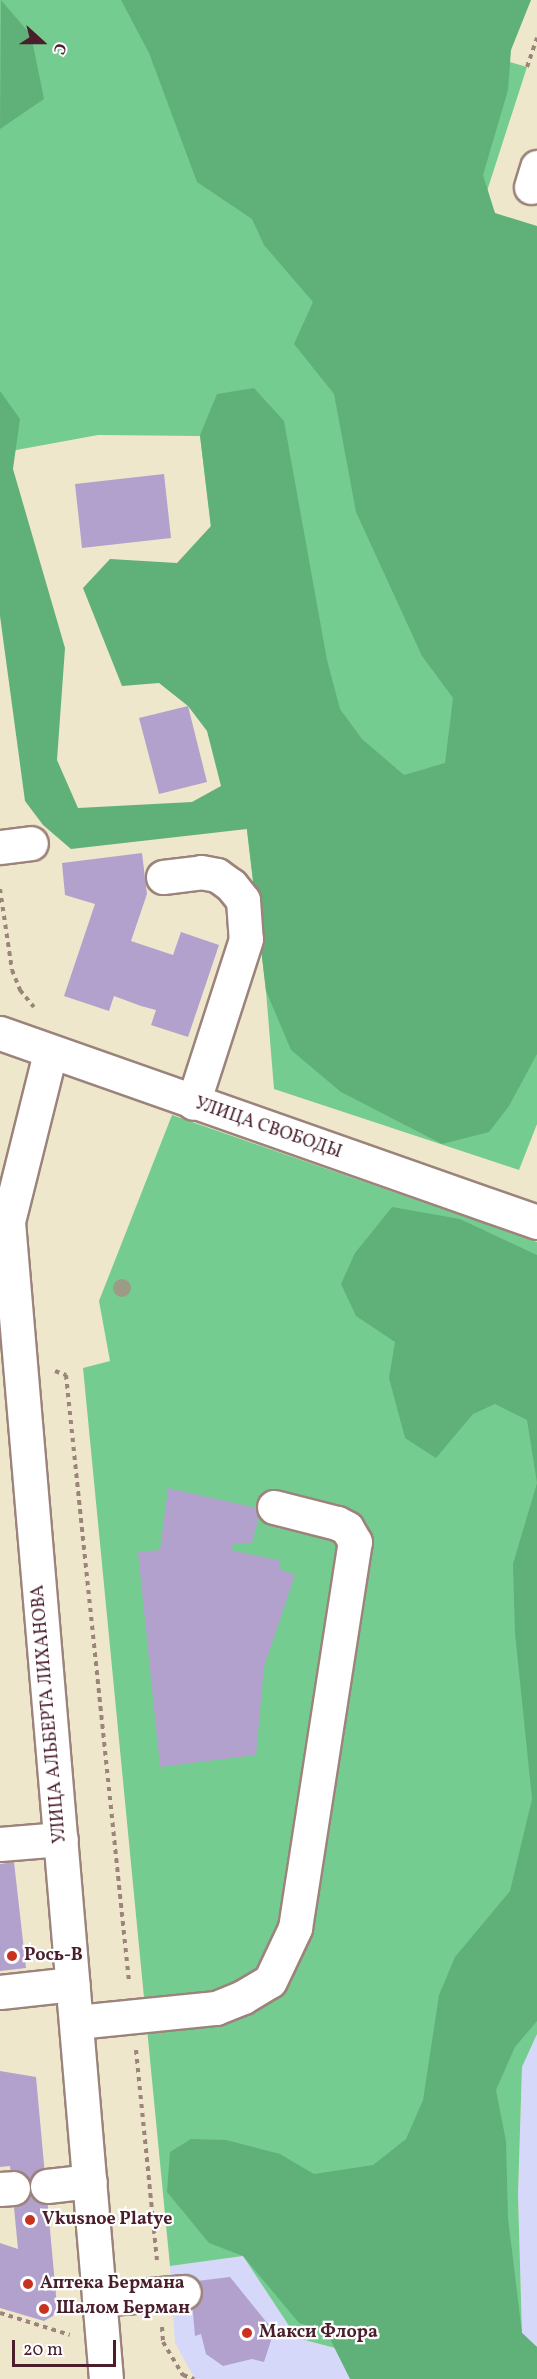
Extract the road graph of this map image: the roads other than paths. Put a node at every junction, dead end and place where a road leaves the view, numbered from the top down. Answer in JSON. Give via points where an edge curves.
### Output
{"nodes":[{"id":1,"x":163,"y":877,"type":"dead end"},
{"id":2,"x":0,"y":1033,"type":"edge"},
{"id":3,"x":50,"y":1053,"type":"junction"},
{"id":4,"x":194,"y":1103,"type":"junction"},
{"id":5,"x":537,"y":1222,"type":"edge"},
{"id":6,"x":4,"y":1234,"type":"edge"},
{"id":7,"x":274,"y":1507,"type":"dead end"},
{"id":8,"x":61,"y":1839,"type":"junction"},
{"id":9,"x":0,"y":1844,"type":"edge"},
{"id":10,"x":74,"y":1984,"type":"junction"},
{"id":11,"x":0,"y":1992,"type":"edge"},
{"id":12,"x":77,"y":2022,"type":"junction"},
{"id":13,"x":90,"y":2181,"type":"junction"},
{"id":14,"x":47,"y":2186,"type":"dead end"},
{"id":15,"x":172,"y":2293,"type":"road end"},
{"id":16,"x":99,"y":2300,"type":"junction"},
{"id":17,"x":106,"y":2379,"type":"edge"}],
"edges":[{"from":1,"to":4,"type":"street","via":[[201,872],[217,875],[243,900],[246,939]]},
{"from":2,"to":3,"type":"street","name":"УЛИЦА СВОБОДЫ"},
{"from":3,"to":4,"type":"street","name":"УЛИЦА СВОБОДЫ"},
{"from":3,"to":6,"type":"street","name":"УЛИЦА АЛЬБЕРТА ЛИХАНОВА"},
{"from":4,"to":5,"type":"street","name":"УЛИЦА СВОБОДЫ"},
{"from":6,"to":8,"type":"street","name":"УЛИЦА АЛЬБЕРТА ЛИХАНОВА"},
{"from":7,"to":12,"type":"street","via":[[337,1523],[347,1528],[355,1542],[295,1928],[270,1981],[243,1997],[216,2008]]},
{"from":8,"to":9,"type":"street"},
{"from":8,"to":10,"type":"street","name":"УЛИЦА АЛЬБЕРТА ЛИХАНОВА"},
{"from":10,"to":11,"type":"street"},
{"from":10,"to":12,"type":"street","name":"УЛИЦА АЛЬБЕРТА ЛИХАНОВА"},
{"from":12,"to":13,"type":"street","name":"УЛИЦА АЛЬБЕРТА ЛИХАНОВА"},
{"from":13,"to":14,"type":"street"},
{"from":13,"to":16,"type":"street","name":"УЛИЦА АЛЬБЕРТА ЛИХАНОВА"},
{"from":15,"to":16,"type":"street"},
{"from":16,"to":17,"type":"street","name":"УЛИЦА АЛЬБЕРТА ЛИХАНОВА"}]}
